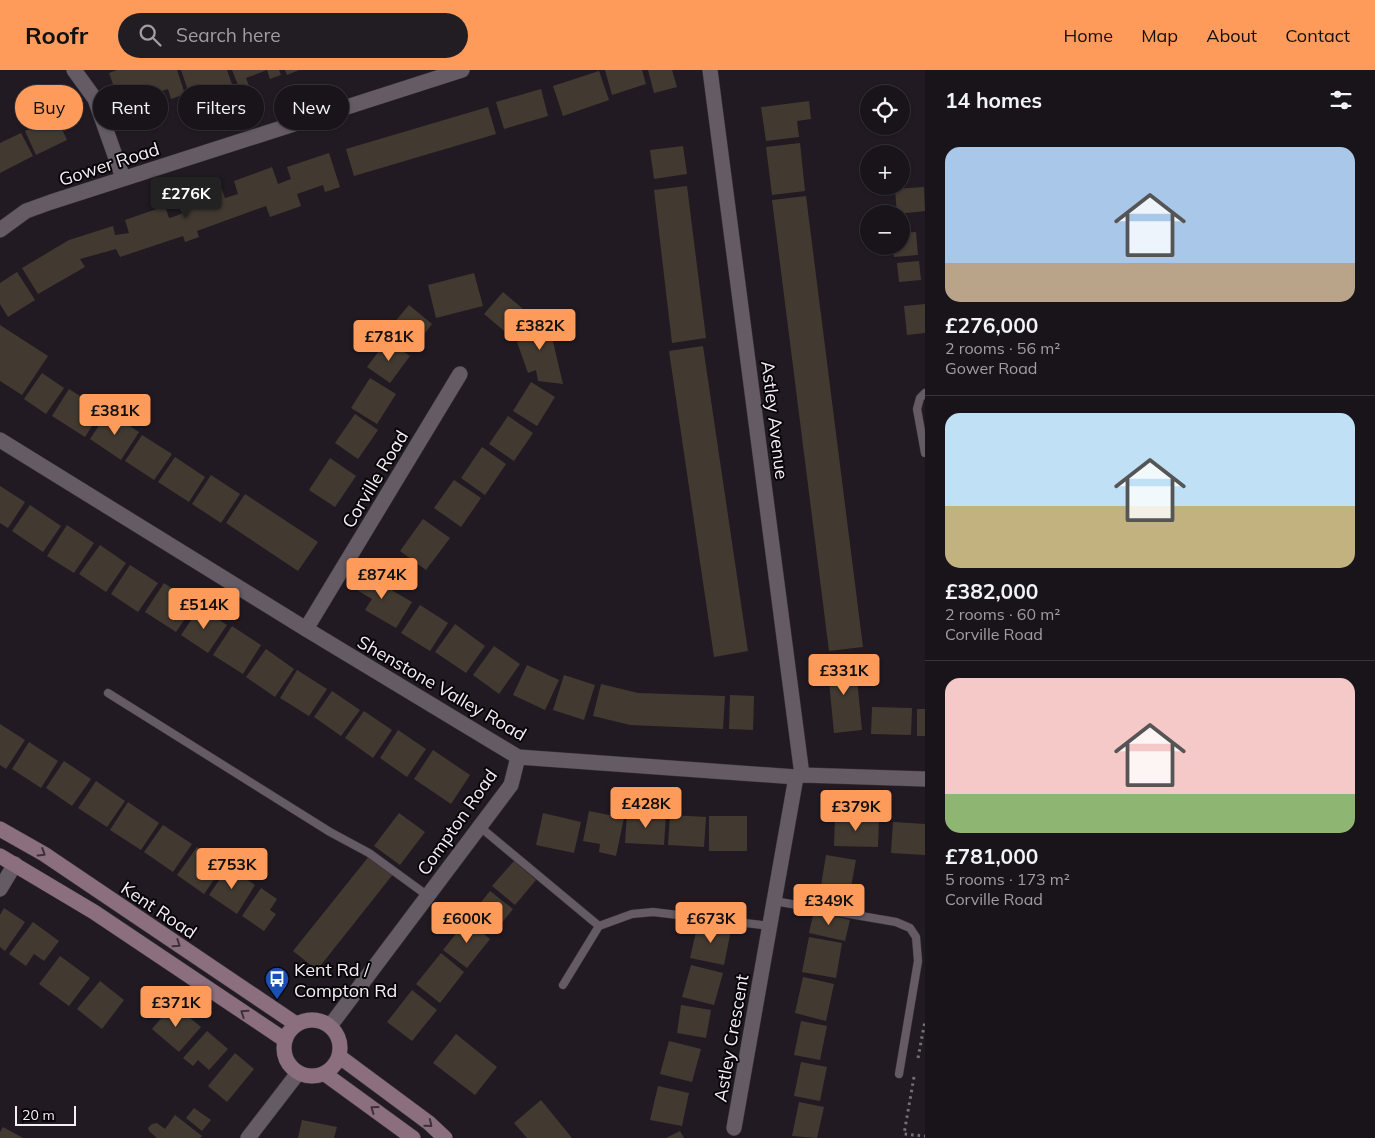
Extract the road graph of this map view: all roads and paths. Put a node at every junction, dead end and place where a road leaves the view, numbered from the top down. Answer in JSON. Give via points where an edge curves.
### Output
{"nodes":[{"id":1,"x":74,"y":70,"type":"edge"},
{"id":2,"x":462,"y":70,"type":"edge"},
{"id":3,"x":710,"y":70,"type":"edge"},
{"id":4,"x":123,"y":178,"type":"junction"},
{"id":5,"x":0,"y":230,"type":"edge"},
{"id":6,"x":460,"y":374,"type":"dead end"},
{"id":7,"x":925,"y":393,"type":"edge"},
{"id":8,"x":0,"y":440,"type":"edge"},
{"id":9,"x":925,"y":453,"type":"edge"},
{"id":10,"x":306,"y":629,"type":"junction"},
{"id":11,"x":108,"y":693,"type":"dead end"},
{"id":12,"x":518,"y":757,"type":"junction"},
{"id":13,"x":799,"y":776,"type":"junction"},
{"id":14,"x":925,"y":779,"type":"edge"},
{"id":15,"x":480,"y":826,"type":"junction"},
{"id":16,"x":0,"y":829,"type":"edge"},
{"id":17,"x":0,"y":856,"type":"edge"},
{"id":18,"x":14,"y":864,"type":"junction"},
{"id":19,"x":0,"y":889,"type":"edge"},
{"id":20,"x":428,"y":896,"type":"junction"},
{"id":21,"x":774,"y":901,"type":"junction"},
{"id":22,"x":599,"y":926,"type":"junction"},
{"id":23,"x":770,"y":926,"type":"junction"},
{"id":24,"x":563,"y":985,"type":"dead end"},
{"id":25,"x":925,"y":1021,"type":"edge"},
{"id":26,"x":296,"y":1024,"type":"junction"},
{"id":27,"x":330,"y":1026,"type":"junction"},
{"id":28,"x":285,"y":1040,"type":"junction"},
{"id":29,"x":340,"y":1058,"type":"junction"},
{"id":30,"x":918,"y":1058,"type":"dead end"},
{"id":31,"x":916,"y":1068,"type":"dead end"},
{"id":32,"x":298,"y":1073,"type":"junction"},
{"id":33,"x":325,"y":1074,"type":"junction"},
{"id":34,"x":899,"y":1074,"type":"dead end"},
{"id":35,"x":734,"y":1128,"type":"dead end"},
{"id":36,"x":925,"y":1136,"type":"edge"},
{"id":37,"x":248,"y":1138,"type":"edge"},
{"id":38,"x":413,"y":1138,"type":"edge"},
{"id":39,"x":445,"y":1138,"type":"edge"}],
"edges":[{"from":1,"to":4,"type":"street","via":[[95,99]]},
{"from":2,"to":4,"type":"street","name":"Gower Road"},
{"from":3,"to":13,"type":"street","name":"Astley Avenue"},
{"from":4,"to":5,"type":"street","name":"Gower Road","via":[[26,211]]},
{"from":6,"to":10,"type":"street","name":"Corville Road"},
{"from":7,"to":9,"type":"lane","via":[[917,409]]},
{"from":8,"to":10,"type":"street","name":"Shenstone Valley Road"},
{"from":10,"to":12,"type":"street","name":"Shenstone Valley Road"},
{"from":11,"to":20,"type":"lane","via":[[369,853]]},
{"from":12,"to":13,"type":"street","name":"Shenstone Valley Road"},
{"from":12,"to":15,"type":"street","name":"Compton Road","via":[[511,784]]},
{"from":13,"to":14,"type":"street","name":"Shenstone Valley Road"},
{"from":13,"to":21,"type":"street","name":"Astley Crescent"},
{"from":15,"to":20,"type":"street","name":"Compton Road"},
{"from":15,"to":22,"type":"lane"},
{"from":16,"to":26,"type":"main road","name":"Kent Road","one_way":true,"via":[[44,854]]},
{"from":17,"to":18,"type":"main road"},
{"from":18,"to":19,"type":"street"},
{"from":28,"to":18,"type":"main road","one_way":true,"via":[[94,912]]},
{"from":20,"to":27,"type":"street","name":"Compton Road"},
{"from":21,"to":23,"type":"street","name":"Astley Crescent"},
{"from":21,"to":34,"type":"lane","via":[[896,922],[910,928],[916,937],[918,961]]},
{"from":22,"to":23,"type":"lane","via":[[632,914],[653,912]]},
{"from":22,"to":24,"type":"lane"},
{"from":23,"to":35,"type":"street","name":"Astley Crescent"},
{"from":25,"to":30,"type":"path"},
{"from":26,"to":27,"type":"main road","via":[[319,1020]]},
{"from":26,"to":28,"type":"main road"},
{"from":27,"to":29,"type":"main road","via":[[338,1034]]},
{"from":28,"to":32,"type":"main road","via":[[286,1059]]},
{"from":29,"to":33,"type":"main road"},
{"from":29,"to":39,"type":"main road","one_way":true},
{"from":31,"to":36,"type":"path","via":[[904,1134]]},
{"from":32,"to":33,"type":"main road","via":[[311,1077]]},
{"from":32,"to":37,"type":"street"},
{"from":38,"to":33,"type":"main road","one_way":true}]}
